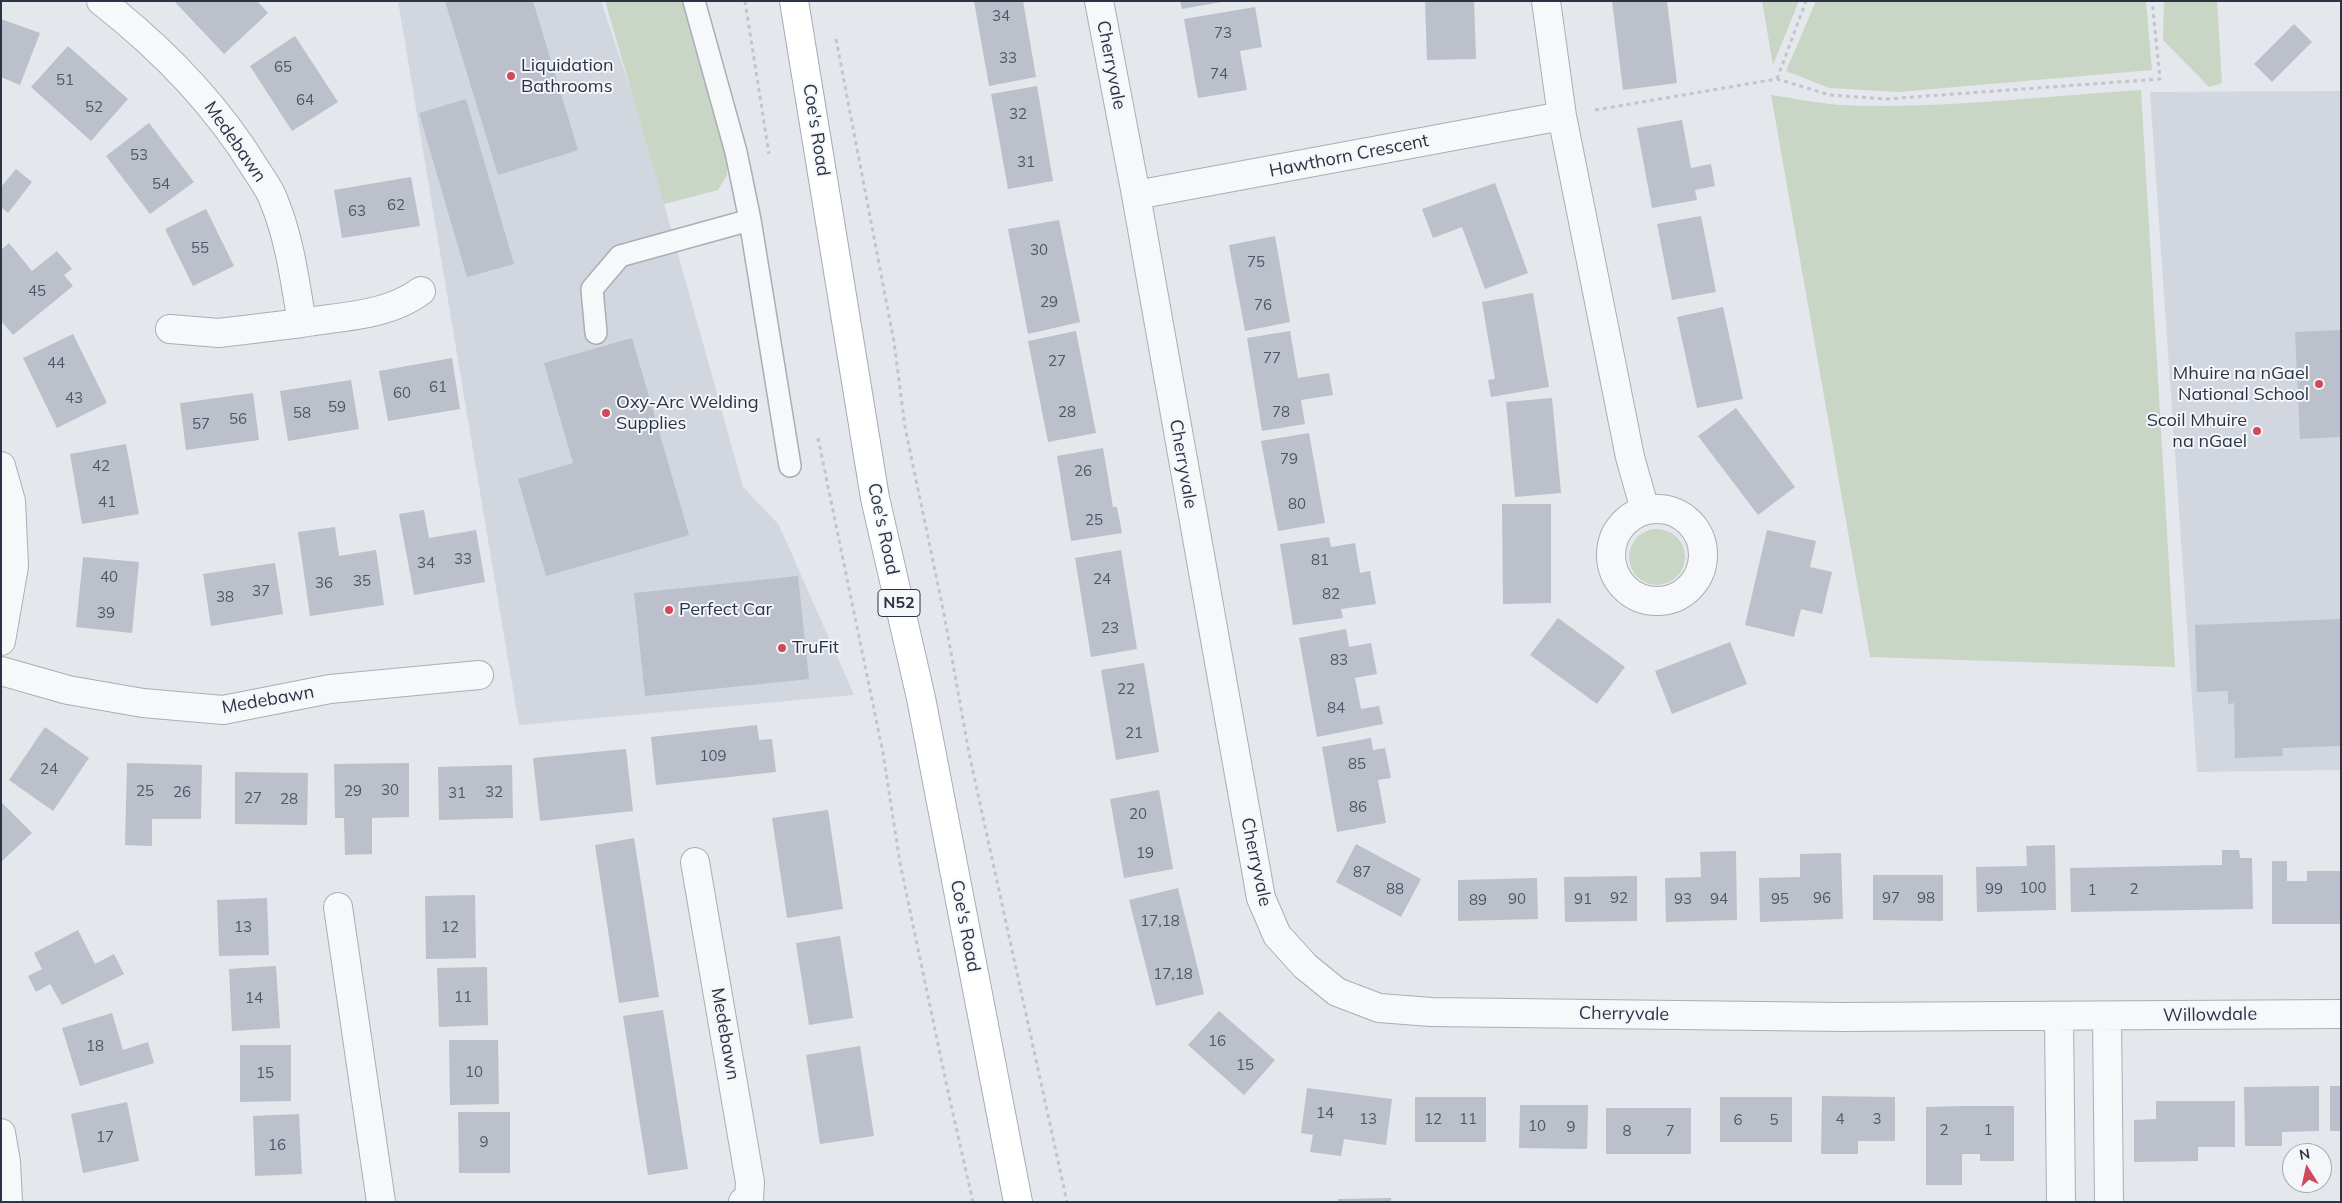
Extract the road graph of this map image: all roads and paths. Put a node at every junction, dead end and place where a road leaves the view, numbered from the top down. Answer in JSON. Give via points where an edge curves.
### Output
{"nodes":[{"id":1,"x":101,"y":1,"type":"edge"},
{"id":2,"x":694,"y":1,"type":"edge"},
{"id":3,"x":745,"y":1,"type":"edge"},
{"id":4,"x":794,"y":1,"type":"edge"},
{"id":5,"x":1099,"y":1,"type":"edge"},
{"id":6,"x":1546,"y":1,"type":"edge"},
{"id":7,"x":1806,"y":1,"type":"edge"},
{"id":8,"x":2152,"y":1,"type":"edge"},
{"id":9,"x":835,"y":35,"type":"dead end"},
{"id":10,"x":1777,"y":79,"type":"junction"},
{"id":11,"x":1562,"y":116,"type":"junction"},
{"id":12,"x":770,"y":163,"type":"dead end"},
{"id":13,"x":1136,"y":195,"type":"junction"},
{"id":14,"x":750,"y":220,"type":"junction"},
{"id":15,"x":422,"y":291,"type":"dead end"},
{"id":16,"x":302,"y":323,"type":"junction"},
{"id":17,"x":170,"y":329,"type":"dead end"},
{"id":18,"x":596,"y":333,"type":"dead end"},
{"id":19,"x":816,"y":428,"type":"dead end"},
{"id":20,"x":1,"y":466,"type":"edge"},
{"id":21,"x":790,"y":466,"type":"dead end"},
{"id":22,"x":1645,"y":510,"type":"dead end"},
{"id":23,"x":1,"y":641,"type":"edge"},
{"id":24,"x":1,"y":671,"type":"edge"},
{"id":25,"x":479,"y":675,"type":"dead end"},
{"id":26,"x":695,"y":862,"type":"dead end"},
{"id":27,"x":338,"y":907,"type":"dead end"},
{"id":28,"x":2341,"y":1014,"type":"edge"},
{"id":29,"x":2107,"y":1016,"type":"junction"},
{"id":30,"x":2069,"y":1017,"type":"junction"},
{"id":31,"x":1,"y":1133,"type":"edge"},
{"id":32,"x":8,"y":1202,"type":"edge"},
{"id":33,"x":381,"y":1202,"type":"edge"},
{"id":34,"x":743,"y":1202,"type":"edge"},
{"id":35,"x":973,"y":1202,"type":"edge"},
{"id":36,"x":1018,"y":1202,"type":"edge"},
{"id":37,"x":1067,"y":1202,"type":"edge"},
{"id":38,"x":2062,"y":1202,"type":"edge"},
{"id":39,"x":2109,"y":1202,"type":"edge"}],
"edges":[{"from":1,"to":16,"type":"street","name":"Medebawn","via":[[141,34],[202,94],[247,155],[274,200],[292,261]]},
{"from":2,"to":14,"type":"lane","via":[[736,152]]},
{"from":3,"to":12,"type":"path"},
{"from":4,"to":36,"type":"main road","name":"Coe's Road","number":"N52","via":[[875,498],[921,698]]},
{"from":5,"to":13,"type":"street","name":"Cherryvale"},
{"from":6,"to":11,"type":"street"},
{"from":7,"to":10,"type":"path"},
{"from":8,"to":10,"type":"path","via":[[2160,79],[1886,99],[1830,95]]},
{"from":9,"to":37,"type":"path","via":[[894,342],[905,427],[969,753]]},
{"from":10,"to":11,"type":"path"},
{"from":11,"to":13,"type":"street","name":"Hawthorn Crescent"},
{"from":11,"to":22,"type":"street","via":[[1630,458]]},
{"from":13,"to":30,"type":"street","name":"Cherryvale","via":[[1261,898],[1277,935],[1305,966],[1337,992],[1379,1008],[1431,1012]]},
{"from":14,"to":18,"type":"lane","via":[[620,256],[592,289]]},
{"from":14,"to":21,"type":"lane"},
{"from":15,"to":16,"type":"street","via":[[390,309]]},
{"from":16,"to":17,"type":"street","via":[[219,333]]},
{"from":19,"to":35,"type":"path","via":[[883,753],[900,863]]},
{"from":20,"to":23,"type":"street","via":[[11,501],[14,566]]},
{"from":24,"to":25,"type":"street","name":"Medebawn","via":[[68,690],[144,703],[223,710],[330,689]]},
{"from":26,"to":34,"type":"street","name":"Medebawn","via":[[750,1182],[749,1199]]},
{"from":27,"to":33,"type":"street"},
{"from":28,"to":29,"type":"street","name":"Willowdale"},
{"from":29,"to":30,"type":"street","name":"Willowdale"},
{"from":29,"to":39,"type":"street"},
{"from":30,"to":38,"type":"street"},
{"from":31,"to":32,"type":"street"}]}
